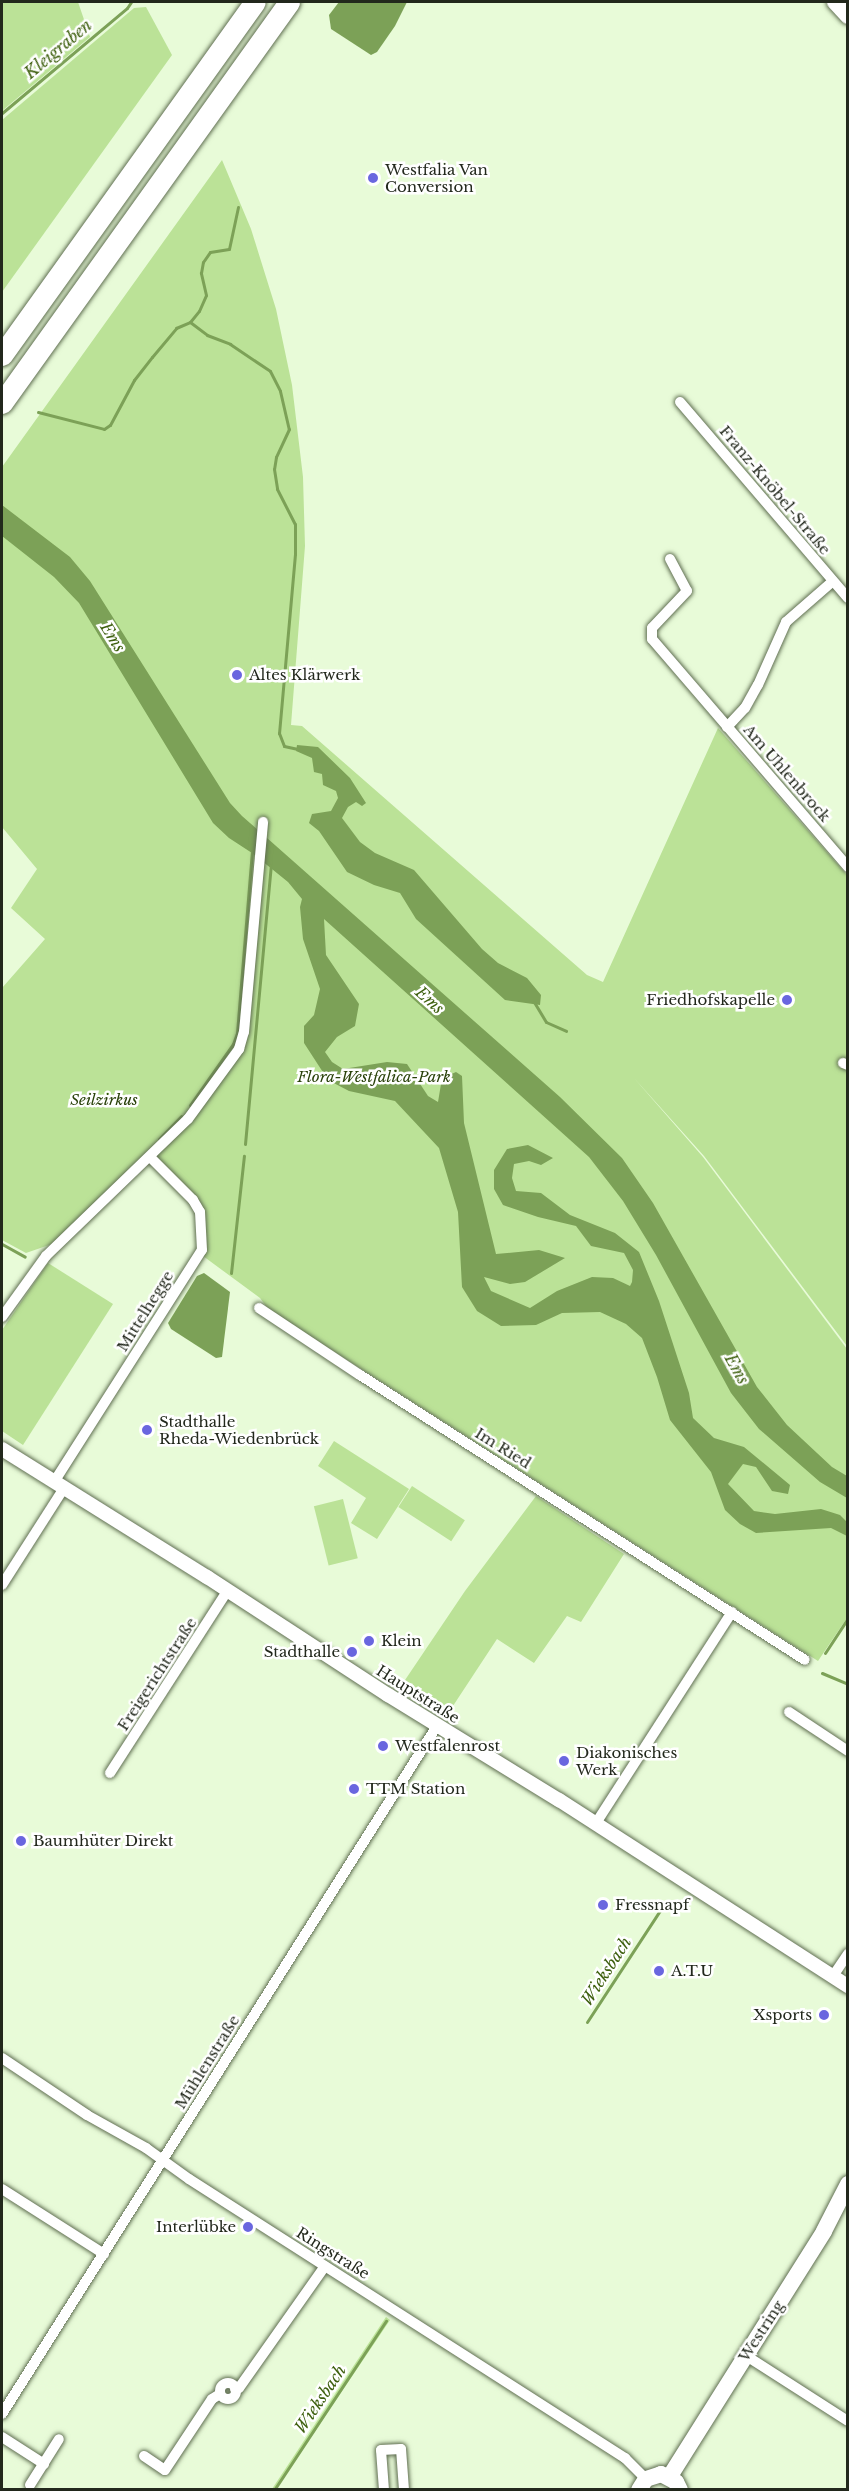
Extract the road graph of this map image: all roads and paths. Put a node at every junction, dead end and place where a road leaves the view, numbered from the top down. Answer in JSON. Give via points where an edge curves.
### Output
{"nodes":[{"id":1,"x":255,"y":2,"type":"edge"},
{"id":2,"x":289,"y":2,"type":"edge"},
{"id":3,"x":835,"y":2,"type":"edge"},
{"id":4,"x":848,"y":16,"type":"edge"},
{"id":5,"x":2,"y":355,"type":"edge"},
{"id":6,"x":680,"y":402,"type":"dead end"},
{"id":7,"x":2,"y":403,"type":"edge"},
{"id":8,"x":670,"y":559,"type":"dead end"},
{"id":9,"x":833,"y":581,"type":"junction"},
{"id":10,"x":848,"y":598,"type":"edge"},
{"id":11,"x":727,"y":727,"type":"junction"},
{"id":12,"x":263,"y":822,"type":"dead end"},
{"id":13,"x":848,"y":867,"type":"edge"},
{"id":14,"x":151,"y":1158,"type":"junction"},
{"id":15,"x":259,"y":1308,"type":"dead end"},
{"id":16,"x":2,"y":1317,"type":"edge"},
{"id":17,"x":2,"y":1449,"type":"edge"},
{"id":18,"x":59,"y":1485,"type":"junction"},
{"id":19,"x":2,"y":1586,"type":"edge"},
{"id":20,"x":228,"y":1590,"type":"junction"},
{"id":21,"x":732,"y":1612,"type":"junction"},
{"id":22,"x":805,"y":1660,"type":"dead end"},
{"id":23,"x":789,"y":1712,"type":"dead end"},
{"id":24,"x":437,"y":1726,"type":"junction"},
{"id":25,"x":848,"y":1751,"type":"edge"},
{"id":26,"x":110,"y":1773,"type":"dead end"},
{"id":27,"x":596,"y":1823,"type":"junction"},
{"id":28,"x":848,"y":1954,"type":"edge"},
{"id":29,"x":833,"y":1976,"type":"junction"},
{"id":30,"x":848,"y":1986,"type":"edge"},
{"id":31,"x":2,"y":2058,"type":"edge"},
{"id":32,"x":163,"y":2160,"type":"junction"},
{"id":33,"x":848,"y":2184,"type":"edge"},
{"id":34,"x":2,"y":2189,"type":"edge"},
{"id":35,"x":104,"y":2254,"type":"junction"},
{"id":36,"x":325,"y":2266,"type":"junction"},
{"id":37,"x":745,"y":2355,"type":"junction"},
{"id":38,"x":2,"y":2414,"type":"edge"},
{"id":39,"x":848,"y":2421,"type":"edge"},
{"id":40,"x":2,"y":2437,"type":"edge"},
{"id":41,"x":59,"y":2439,"type":"dead end"},
{"id":42,"x":144,"y":2456,"type":"dead end"},
{"id":43,"x":44,"y":2464,"type":"junction"},
{"id":44,"x":669,"y":2476,"type":"junction"},
{"id":45,"x":642,"y":2484,"type":"edge"},
{"id":46,"x":30,"y":2485,"type":"dead end"},
{"id":47,"x":384,"y":2490,"type":"edge"},
{"id":48,"x":404,"y":2490,"type":"edge"},
{"id":49,"x":680,"y":2490,"type":"edge"}],
"edges":[{"from":1,"to":5,"type":"highway"},
{"from":2,"to":7,"type":"highway"},
{"from":3,"to":4,"type":"main road"},
{"from":6,"to":9,"type":"street","name":"Franz-Knöbel-Straße"},
{"from":8,"to":11,"type":"street","name":"Am Uhlenbrock","via":[[687,591],[652,628],[652,639]]},
{"from":9,"to":10,"type":"street","name":"Franz-Knöbel-Straße"},
{"from":9,"to":11,"type":"street","name":"Am Uhlenbrock","via":[[786,622],[758,685],[745,708]]},
{"from":11,"to":13,"type":"street","name":"Am Uhlenbrock"},
{"from":12,"to":14,"type":"street","via":[[244,1032],[239,1049],[188,1119]]},
{"from":14,"to":16,"type":"street","via":[[46,1256]]},
{"from":14,"to":18,"type":"street","name":"Mittelhegge","via":[[200,1212],[202,1250]]},
{"from":15,"to":21,"type":"street","name":"Im Ried"},
{"from":17,"to":18,"type":"street","name":"Hauptstraße"},
{"from":18,"to":19,"type":"street","name":"Mittelhegge"},
{"from":18,"to":20,"type":"street","name":"Hauptstraße"},
{"from":20,"to":24,"type":"street","name":"Hauptstraße"},
{"from":20,"to":26,"type":"street","name":"Freigerichtstraße"},
{"from":21,"to":22,"type":"street","name":"Im Ried"},
{"from":21,"to":27,"type":"street"},
{"from":23,"to":25,"type":"street"},
{"from":24,"to":27,"type":"street","name":"Hauptstraße"},
{"from":24,"to":32,"type":"street","name":"Mühlenstraße"},
{"from":27,"to":29,"type":"street","name":"Hauptstraße"},
{"from":28,"to":29,"type":"street"},
{"from":29,"to":30,"type":"street","name":"Hauptstraße"},
{"from":31,"to":32,"type":"street","name":"Ringstraße"},
{"from":32,"to":35,"type":"street","name":"Mühlenstraße"},
{"from":32,"to":36,"type":"street","name":"Ringstraße"},
{"from":33,"to":37,"type":"main road","name":"Westring","via":[[824,2232]]},
{"from":34,"to":35,"type":"street"},
{"from":35,"to":38,"type":"street","name":"Mühlenstraße"},
{"from":36,"to":42,"type":"street","via":[[235,2389],[234,2396],[228,2399],[220,2394],[212,2399],[165,2470]]},
{"from":36,"to":45,"type":"street","name":"Ringstraße","via":[[625,2458]]},
{"from":37,"to":39,"type":"street"},
{"from":37,"to":44,"type":"main road","name":"Westring"},
{"from":40,"to":43,"type":"street"},
{"from":41,"to":43,"type":"street"},
{"from":43,"to":46,"type":"street"},
{"from":44,"to":45,"type":"main road","via":[[662,2474]]},
{"from":44,"to":49,"type":"main road"},
{"from":47,"to":48,"type":"street","via":[[381,2450],[401,2449]]}]}
